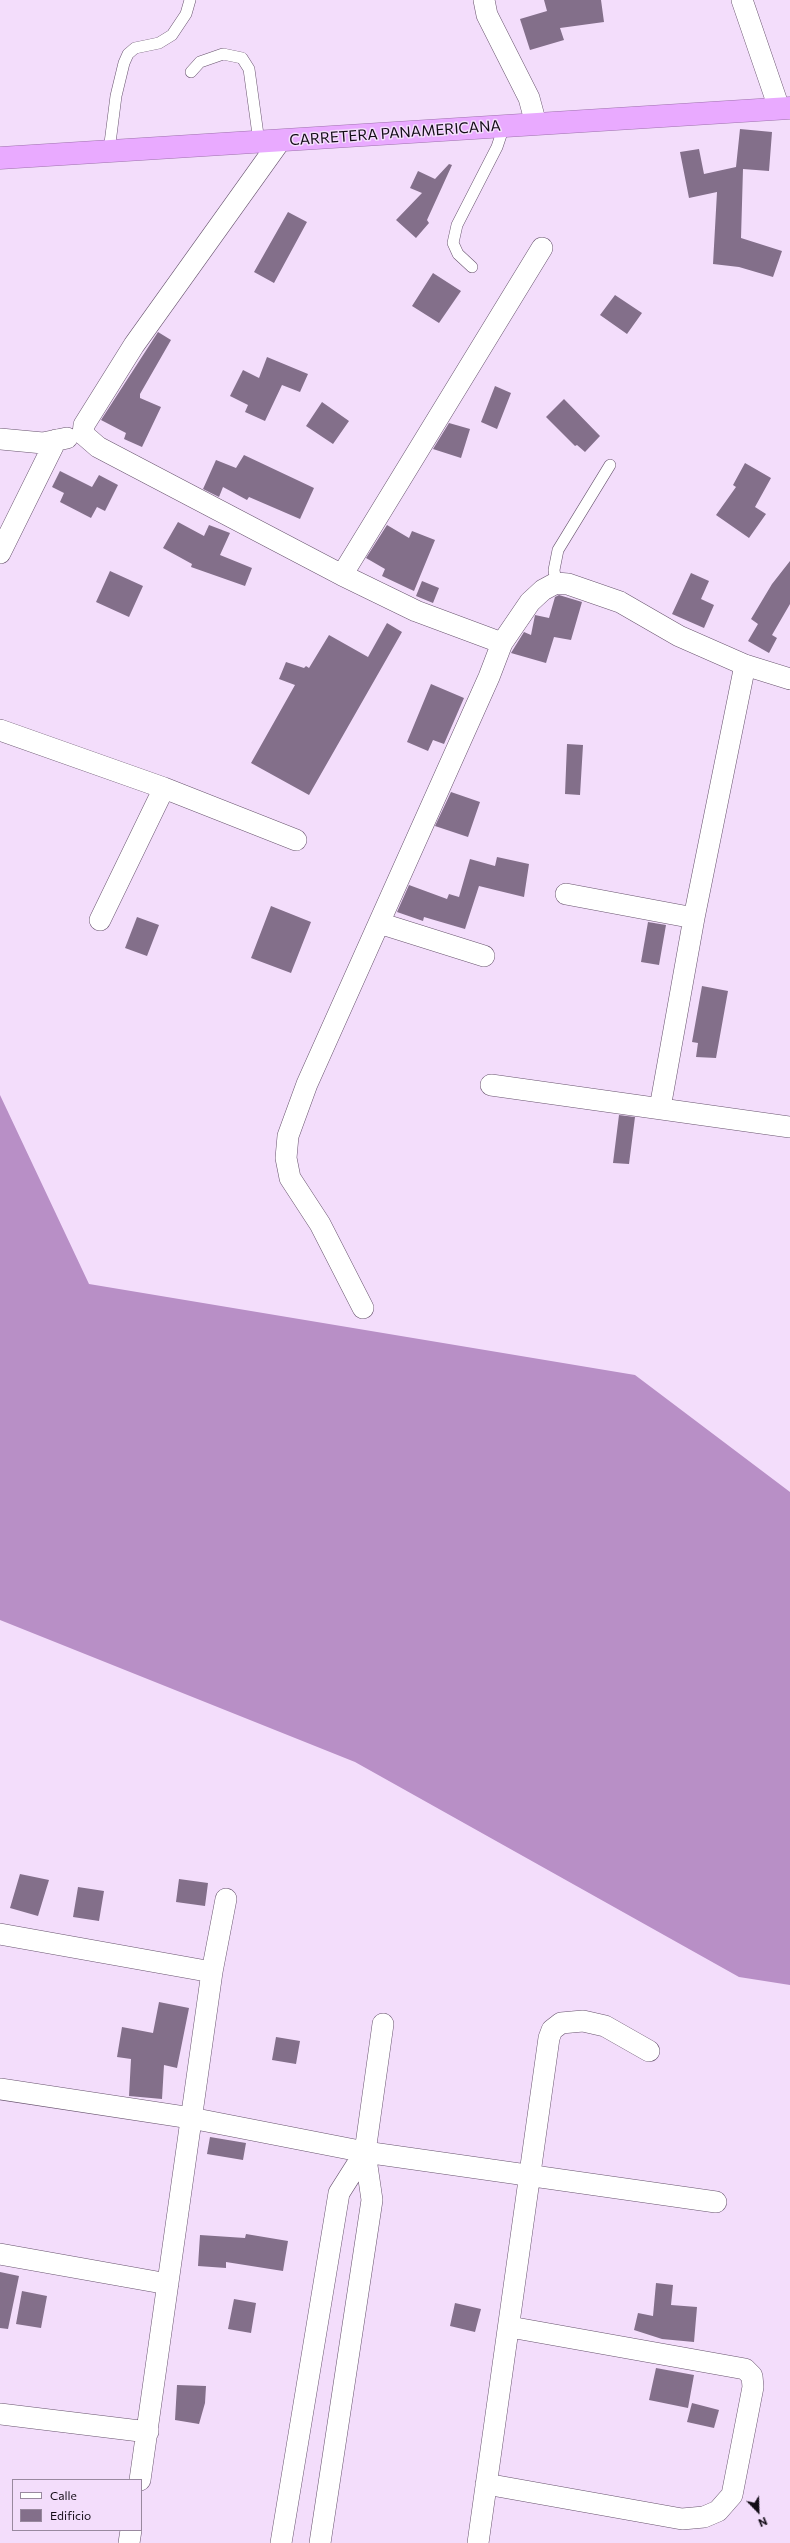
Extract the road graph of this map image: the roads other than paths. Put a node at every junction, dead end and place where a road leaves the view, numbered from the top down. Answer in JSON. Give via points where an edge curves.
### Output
{"nodes":[{"id":1,"x":190,"y":0,"type":"edge"},
{"id":2,"x":484,"y":0,"type":"edge"},
{"id":3,"x":742,"y":0,"type":"edge"},
{"id":4,"x":191,"y":72,"type":"dead end"},
{"id":5,"x":785,"y":108,"type":"edge"},
{"id":6,"x":536,"y":124,"type":"junction"},
{"id":7,"x":504,"y":126,"type":"junction"},
{"id":8,"x":269,"y":141,"type":"junction"},
{"id":9,"x":109,"y":151,"type":"junction"},
{"id":10,"x":0,"y":158,"type":"edge"},
{"id":11,"x":542,"y":248,"type":"dead end"},
{"id":12,"x":472,"y":266,"type":"dead end"},
{"id":13,"x":83,"y":434,"type":"junction"},
{"id":14,"x":0,"y":439,"type":"edge"},
{"id":15,"x":56,"y":440,"type":"junction"},
{"id":16,"x":610,"y":465,"type":"dead end"},
{"id":17,"x":0,"y":553,"type":"edge"},
{"id":18,"x":342,"y":575,"type":"junction"},
{"id":19,"x":556,"y":583,"type":"junction"},
{"id":20,"x":502,"y":643,"type":"junction"},
{"id":21,"x":745,"y":665,"type":"junction"},
{"id":22,"x":790,"y":679,"type":"edge"},
{"id":23,"x":0,"y":730,"type":"edge"},
{"id":24,"x":164,"y":788,"type":"junction"},
{"id":25,"x":296,"y":840,"type":"dead end"},
{"id":26,"x":566,"y":894,"type":"dead end"},
{"id":27,"x":694,"y":918,"type":"junction"},
{"id":28,"x":100,"y":920,"type":"dead end"},
{"id":29,"x":380,"y":923,"type":"junction"},
{"id":30,"x":484,"y":956,"type":"dead end"},
{"id":31,"x":491,"y":1085,"type":"dead end"},
{"id":32,"x":660,"y":1108,"type":"junction"},
{"id":33,"x":790,"y":1127,"type":"edge"},
{"id":34,"x":363,"y":1308,"type":"dead end"},
{"id":35,"x":226,"y":1899,"type":"dead end"},
{"id":36,"x":0,"y":1934,"type":"edge"},
{"id":37,"x":212,"y":1972,"type":"junction"},
{"id":38,"x":383,"y":2024,"type":"dead end"},
{"id":39,"x":649,"y":2051,"type":"dead end"},
{"id":40,"x":0,"y":2089,"type":"edge"},
{"id":41,"x":191,"y":2118,"type":"junction"},
{"id":42,"x":365,"y":2152,"type":"junction"},
{"id":43,"x":530,"y":2174,"type":"junction"},
{"id":44,"x":716,"y":2202,"type":"dead end"},
{"id":45,"x":0,"y":2254,"type":"edge"},
{"id":46,"x":168,"y":2284,"type":"junction"},
{"id":47,"x":510,"y":2327,"type":"junction"},
{"id":48,"x":0,"y":2414,"type":"edge"},
{"id":49,"x":148,"y":2432,"type":"junction"},
{"id":50,"x":140,"y":2479,"type":"edge"},
{"id":51,"x":486,"y":2484,"type":"junction"},
{"id":52,"x":131,"y":2531,"type":"edge"},
{"id":53,"x":129,"y":2543,"type":"edge"},
{"id":54,"x":282,"y":2543,"type":"edge"},
{"id":55,"x":320,"y":2543,"type":"edge"},
{"id":56,"x":478,"y":2543,"type":"edge"}],
"edges":[{"from":1,"to":9,"type":"lane","via":[[186,14],[172,35],[159,43],[135,48],[128,54],[116,96]]},
{"from":2,"to":6,"type":"street","via":[[487,15],[527,92]]},
{"from":3,"to":5,"type":"street"},
{"from":4,"to":8,"type":"lane","via":[[200,62],[223,54],[242,58],[249,69]]},
{"from":5,"to":6,"type":"highway","name":"CARRETERA PANAMERICANA"},
{"from":6,"to":7,"type":"highway","name":"CARRETERA PANAMERICANA"},
{"from":7,"to":8,"type":"highway","name":"CARRETERA PANAMERICANA"},
{"from":7,"to":12,"type":"lane","via":[[497,147],[457,225],[453,243],[458,254]]},
{"from":8,"to":9,"type":"highway","name":"CARRETERA PANAMERICANA"},
{"from":8,"to":13,"type":"street","via":[[134,345],[84,425]]},
{"from":9,"to":10,"type":"highway","name":"CARRETERA PANAMERICANA"},
{"from":11,"to":18,"type":"street"},
{"from":13,"to":15,"type":"street"},
{"from":13,"to":18,"type":"street","via":[[98,447]]},
{"from":14,"to":15,"type":"street","via":[[32,443]]},
{"from":15,"to":17,"type":"street"},
{"from":16,"to":19,"type":"lane","via":[[558,550],[554,570]]},
{"from":18,"to":20,"type":"street","via":[[416,611]]},
{"from":19,"to":20,"type":"street","via":[[543,590],[530,602]]},
{"from":19,"to":21,"type":"street","via":[[582,588],[620,602],[679,636]]},
{"from":20,"to":29,"type":"street"},
{"from":21,"to":22,"type":"street"},
{"from":21,"to":27,"type":"street"},
{"from":23,"to":24,"type":"street"},
{"from":24,"to":25,"type":"street"},
{"from":24,"to":28,"type":"street"},
{"from":26,"to":27,"type":"street"},
{"from":27,"to":32,"type":"street"},
{"from":29,"to":30,"type":"street"},
{"from":29,"to":34,"type":"street","via":[[307,1084],[288,1136],[286,1158],[290,1178],[320,1224]]},
{"from":31,"to":32,"type":"street"},
{"from":32,"to":33,"type":"street"},
{"from":35,"to":37,"type":"street"},
{"from":36,"to":37,"type":"street"},
{"from":37,"to":41,"type":"street"},
{"from":38,"to":42,"type":"street"},
{"from":39,"to":43,"type":"street","via":[[605,2026],[584,2021],[561,2023],[552,2030]]},
{"from":40,"to":41,"type":"street"},
{"from":41,"to":42,"type":"street"},
{"from":41,"to":46,"type":"street"},
{"from":42,"to":43,"type":"street"},
{"from":42,"to":54,"type":"street","via":[[340,2193]]},
{"from":42,"to":55,"type":"street","via":[[372,2200]]},
{"from":43,"to":44,"type":"street"},
{"from":43,"to":47,"type":"street"},
{"from":45,"to":46,"type":"street"},
{"from":46,"to":49,"type":"street"},
{"from":47,"to":51,"type":"street"},
{"from":47,"to":51,"type":"street","via":[[745,2369],[752,2376],[753,2387],[732,2495],[718,2511],[704,2517],[682,2519]]},
{"from":48,"to":49,"type":"street"},
{"from":49,"to":50,"type":"street"},
{"from":51,"to":56,"type":"street"},
{"from":52,"to":53,"type":"street"}]}
